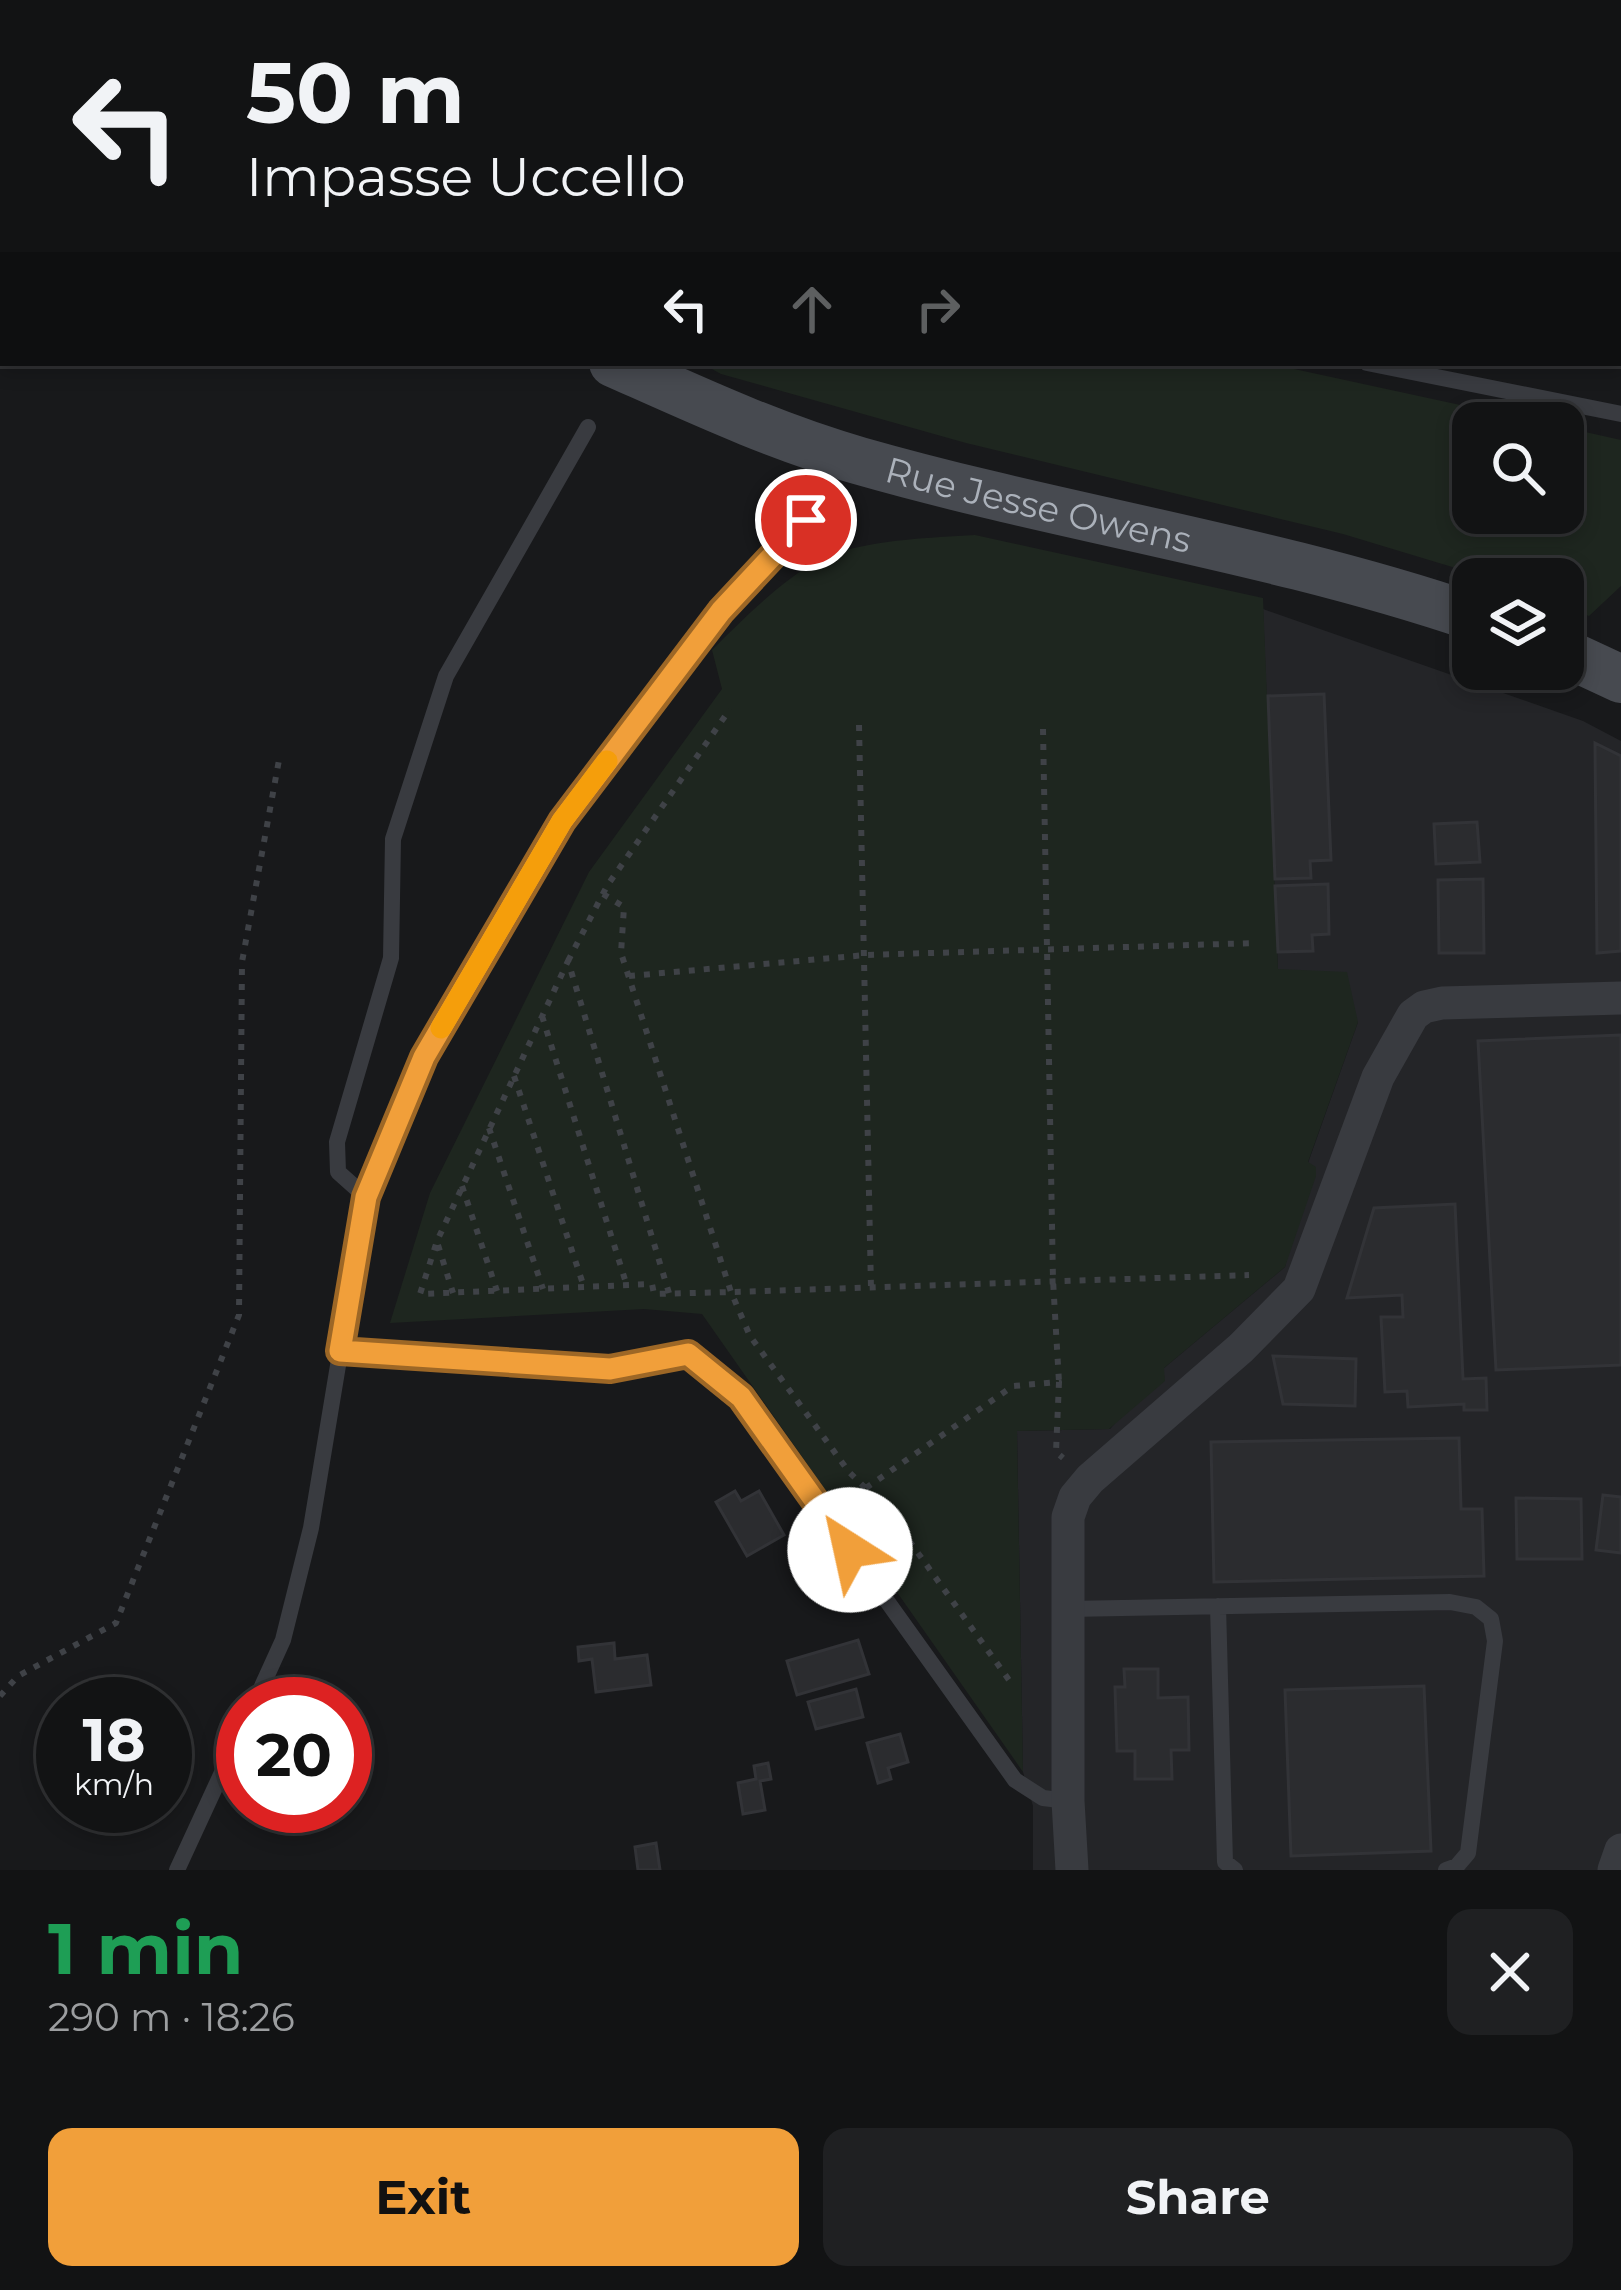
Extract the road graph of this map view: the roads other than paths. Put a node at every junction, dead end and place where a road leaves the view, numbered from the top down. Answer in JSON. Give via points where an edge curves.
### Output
{"nodes":[{"id":1,"x":621,"y":366,"type":"edge"},
{"id":2,"x":1382,"y":366,"type":"edge"},
{"id":3,"x":1621,"y":414,"type":"edge"},
{"id":4,"x":588,"y":427,"type":"dead end"},
{"id":5,"x":806,"y":520,"type":"dead end"},
{"id":6,"x":1452,"y":610,"type":"edge"},
{"id":7,"x":1584,"y":662,"type":"edge"},
{"id":8,"x":1621,"y":679,"type":"edge"},
{"id":9,"x":1621,"y":998,"type":"edge"},
{"id":10,"x":366,"y":1197,"type":"junction"},
{"id":11,"x":340,"y":1351,"type":"junction"},
{"id":12,"x":1218,"y":1606,"type":"junction"},
{"id":13,"x":1068,"y":1609,"type":"junction"},
{"id":14,"x":266,"y":1677,"type":"edge"},
{"id":15,"x":216,"y":1786,"type":"edge"},
{"id":16,"x":1068,"y":1801,"type":"junction"},
{"id":17,"x":1621,"y":1850,"type":"edge"},
{"id":18,"x":177,"y":1870,"type":"edge"},
{"id":19,"x":1072,"y":1870,"type":"edge"},
{"id":20,"x":1235,"y":1870,"type":"edge"},
{"id":21,"x":1446,"y":1870,"type":"edge"},
{"id":22,"x":1614,"y":1870,"type":"edge"}],
"edges":[{"from":1,"to":6,"type":"main road","name":"Rue Jesse Owens","via":[[858,461]]},
{"from":2,"to":3,"type":"lane"},
{"from":4,"to":10,"type":"lane","via":[[446,676],[393,838],[392,958],[337,1142],[338,1172]]},
{"from":5,"to":10,"type":"lane","via":[[721,611],[562,821],[424,1057]]},
{"from":7,"to":8,"type":"main road"},
{"from":9,"to":13,"type":"street","via":[[1442,1003],[1413,1015],[1378,1077],[1299,1289],[1075,1497]]},
{"from":10,"to":11,"type":"lane"},
{"from":11,"to":14,"type":"lane","via":[[306,1550]]},
{"from":11,"to":16,"type":"lane","via":[[610,1369],[688,1354],[741,1397],[1015,1780],[1030,1793]]},
{"from":12,"to":13,"type":"lane"},
{"from":12,"to":20,"type":"lane","via":[[1226,1862]]},
{"from":12,"to":21,"type":"lane","via":[[1450,1602],[1491,1619],[1495,1641],[1468,1853]]},
{"from":13,"to":16,"type":"street"},
{"from":15,"to":18,"type":"lane"},
{"from":16,"to":19,"type":"street"},
{"from":17,"to":22,"type":"street"}]}
